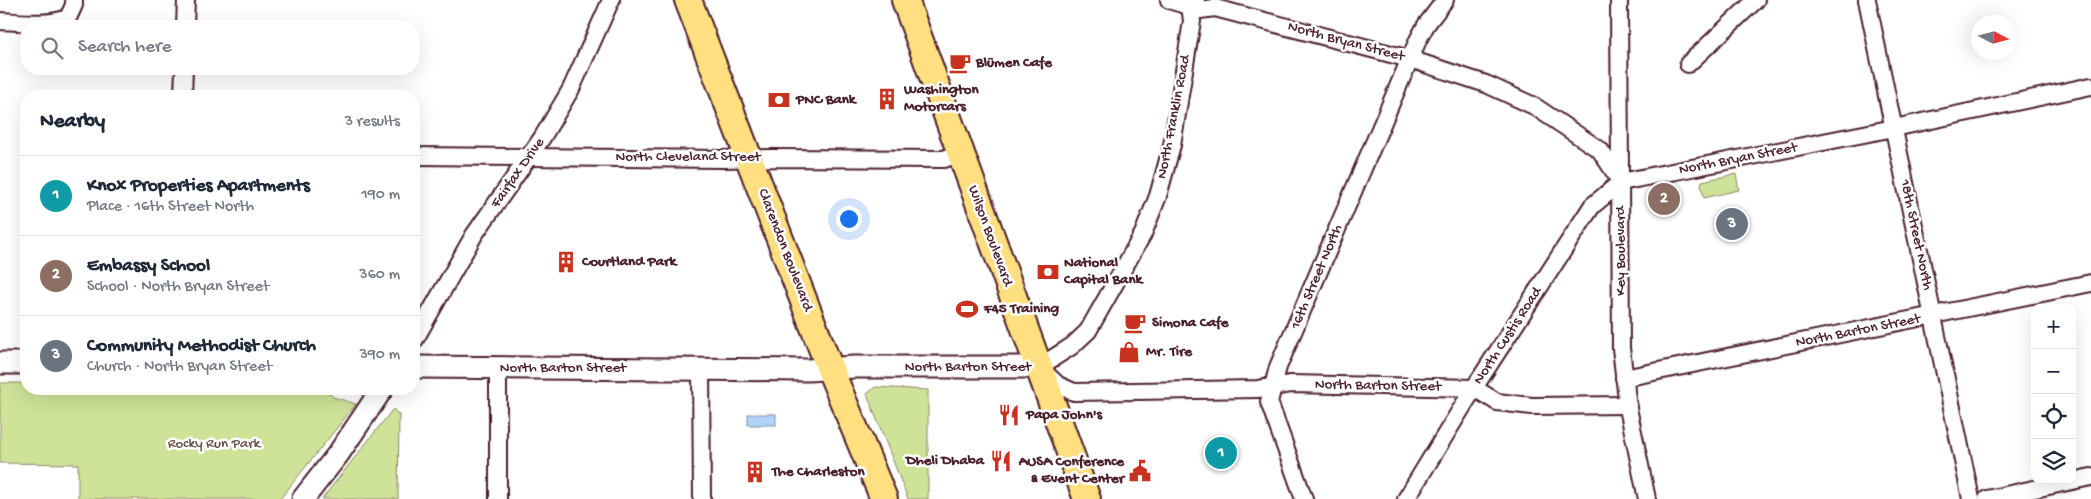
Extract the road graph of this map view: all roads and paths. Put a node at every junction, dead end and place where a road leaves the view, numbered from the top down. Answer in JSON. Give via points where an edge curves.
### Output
{"nodes":[{"id":1,"x":74,"y":0,"type":"edge"},
{"id":2,"x":186,"y":0,"type":"edge"},
{"id":3,"x":611,"y":0,"type":"edge"},
{"id":4,"x":688,"y":0,"type":"edge"},
{"id":5,"x":905,"y":0,"type":"edge"},
{"id":6,"x":1169,"y":0,"type":"edge"},
{"id":7,"x":1445,"y":0,"type":"edge"},
{"id":8,"x":1620,"y":0,"type":"edge"},
{"id":9,"x":1756,"y":0,"type":"edge"},
{"id":10,"x":1867,"y":0,"type":"edge"},
{"id":11,"x":1201,"y":4,"type":"edge"},
{"id":12,"x":62,"y":20,"type":"edge"},
{"id":13,"x":185,"y":20,"type":"edge"},
{"id":14,"x":0,"y":21,"type":"edge"},
{"id":15,"x":20,"y":22,"type":"edge"},
{"id":16,"x":1410,"y":59,"type":"junction"},
{"id":17,"x":1688,"y":64,"type":"dead end"},
{"id":18,"x":184,"y":75,"type":"edge"},
{"id":19,"x":2091,"y":86,"type":"edge"},
{"id":20,"x":183,"y":90,"type":"edge"},
{"id":21,"x":1894,"y":128,"type":"junction"},
{"id":22,"x":960,"y":153,"type":"junction"},
{"id":23,"x":420,"y":156,"type":"edge"},
{"id":24,"x":531,"y":157,"type":"junction"},
{"id":25,"x":750,"y":159,"type":"junction"},
{"id":26,"x":1621,"y":182,"type":"junction"},
{"id":27,"x":2091,"y":283,"type":"edge"},
{"id":28,"x":1933,"y":316,"type":"junction"},
{"id":29,"x":420,"y":330,"type":"edge"},
{"id":30,"x":0,"y":362,"type":"edge"},
{"id":31,"x":20,"y":363,"type":"edge"},
{"id":32,"x":420,"y":367,"type":"edge"},
{"id":33,"x":1039,"y":367,"type":"junction"},
{"id":34,"x":498,"y":368,"type":"junction"},
{"id":35,"x":701,"y":369,"type":"junction"},
{"id":36,"x":830,"y":369,"type":"junction"},
{"id":37,"x":1624,"y":378,"type":"junction"},
{"id":38,"x":1272,"y":387,"type":"junction"},
{"id":39,"x":1474,"y":388,"type":"junction"},
{"id":40,"x":378,"y":395,"type":"edge"},
{"id":41,"x":1628,"y":405,"type":"junction"},
{"id":42,"x":2091,"y":477,"type":"edge"},
{"id":43,"x":303,"y":499,"type":"edge"},
{"id":44,"x":498,"y":499,"type":"edge"},
{"id":45,"x":702,"y":499,"type":"edge"},
{"id":46,"x":884,"y":499,"type":"edge"},
{"id":47,"x":1087,"y":499,"type":"edge"},
{"id":48,"x":1304,"y":499,"type":"edge"},
{"id":49,"x":1406,"y":499,"type":"edge"},
{"id":50,"x":1647,"y":499,"type":"edge"},
{"id":51,"x":1971,"y":499,"type":"edge"},
{"id":52,"x":1987,"y":499,"type":"edge"}],
"edges":[{"from":1,"to":12,"type":"street","via":[[68,18]]},
{"from":2,"to":13,"type":"street"},
{"from":3,"to":24,"type":"street","name":"Fairfax Drive","via":[[571,89]]},
{"from":4,"to":25,"type":"main road","name":"Clarendon Boulevard"},
{"from":5,"to":22,"type":"main road","name":"Wilson Boulevard"},
{"from":6,"to":11,"type":"street","name":"North Bryan Street"},
{"from":7,"to":16,"type":"street","via":[[1426,25]]},
{"from":8,"to":26,"type":"street","name":"Key Boulevard"},
{"from":9,"to":17,"type":"street"},
{"from":10,"to":21,"type":"street","name":"18th Street North"},
{"from":11,"to":16,"type":"street","name":"North Bryan Street"},
{"from":11,"to":33,"type":"street","name":"North Franklin Road","via":[[1192,22],[1172,145],[1143,234],[1088,331],[1072,346]]},
{"from":14,"to":15,"type":"street"},
{"from":16,"to":26,"type":"street","name":"North Bryan Street","via":[[1486,84],[1534,106],[1600,150]]},
{"from":16,"to":38,"type":"street","name":"16th Street North"},
{"from":18,"to":20,"type":"street"},
{"from":19,"to":21,"type":"street","name":"North Bryan Street"},
{"from":21,"to":26,"type":"street","name":"North Bryan Street"},
{"from":21,"to":28,"type":"street","name":"18th Street North"},
{"from":22,"to":25,"type":"street","name":"North Cleveland Street","via":[[944,159]]},
{"from":22,"to":33,"type":"main road","name":"Wilson Boulevard"},
{"from":23,"to":24,"type":"street","name":"North Cleveland Street"},
{"from":24,"to":25,"type":"street","name":"North Cleveland Street"},
{"from":24,"to":29,"type":"street","name":"Fairfax Drive","via":[[474,235]]},
{"from":25,"to":36,"type":"main road","name":"Clarendon Boulevard"},
{"from":26,"to":37,"type":"street","name":"Key Boulevard","via":[[1621,348]]},
{"from":26,"to":39,"type":"street","name":"North Custis Road","via":[[1592,206]]},
{"from":27,"to":28,"type":"street","name":"North Barton Street"},
{"from":28,"to":37,"type":"street","name":"North Barton Street"},
{"from":28,"to":51,"type":"street","name":"18th Street North"},
{"from":30,"to":31,"type":"street"},
{"from":32,"to":34,"type":"street","name":"North Barton Street"},
{"from":33,"to":36,"type":"street","name":"North Barton Street"},
{"from":33,"to":38,"type":"street","name":"North Barton Street","via":[[1058,385],[1074,392]]},
{"from":33,"to":47,"type":"main road","name":"Wilson Boulevard"},
{"from":34,"to":35,"type":"street","name":"North Barton Street"},
{"from":34,"to":44,"type":"street"},
{"from":35,"to":36,"type":"street","name":"North Barton Street"},
{"from":35,"to":45,"type":"street"},
{"from":36,"to":46,"type":"main road","name":"Clarendon Boulevard"},
{"from":37,"to":41,"type":"street","name":"Key Boulevard"},
{"from":38,"to":39,"type":"street","name":"North Barton Street","via":[[1291,384]]},
{"from":38,"to":48,"type":"street","name":"16th Street North","via":[[1269,402]]},
{"from":39,"to":41,"type":"street","via":[[1503,403],[1532,406]]},
{"from":39,"to":49,"type":"street","name":"North Custis Road"},
{"from":40,"to":43,"type":"street","via":[[340,453]]},
{"from":41,"to":50,"type":"street","name":"Key Boulevard"},
{"from":42,"to":52,"type":"street"}]}
